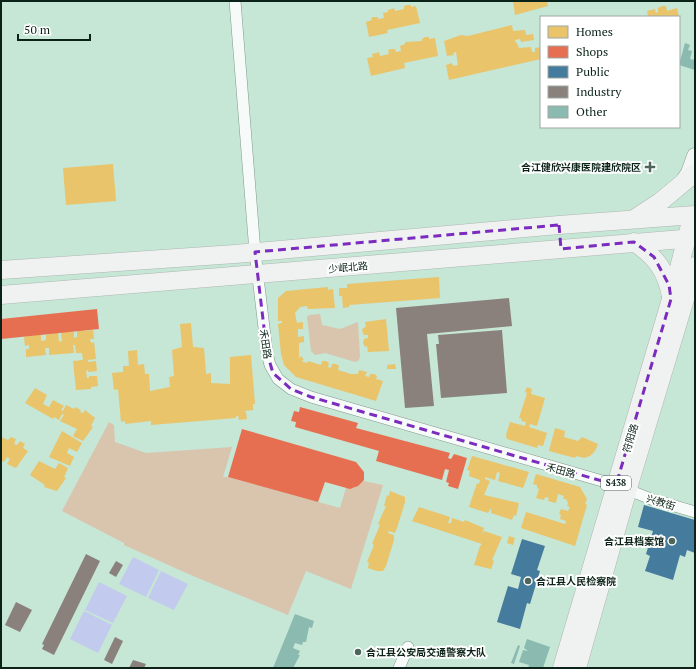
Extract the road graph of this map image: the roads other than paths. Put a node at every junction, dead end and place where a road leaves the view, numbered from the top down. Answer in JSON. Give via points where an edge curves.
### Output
{"nodes":[{"id":1,"x":235,"y":1,"type":"edge"},
{"id":2,"x":695,"y":156,"type":"edge"},
{"id":3,"x":695,"y":173,"type":"edge"},
{"id":4,"x":680,"y":186,"type":"junction"},
{"id":5,"x":694,"y":212,"type":"edge"},
{"id":6,"x":635,"y":219,"type":"junction"},
{"id":7,"x":559,"y":225,"type":"junction"},
{"id":8,"x":691,"y":238,"type":"edge"},
{"id":9,"x":634,"y":242,"type":"junction"},
{"id":10,"x":561,"y":249,"type":"junction"},
{"id":11,"x":255,"y":252,"type":"junction"},
{"id":12,"x":695,"y":266,"type":"edge"},
{"id":13,"x":1,"y":270,"type":"edge"},
{"id":14,"x":258,"y":275,"type":"junction"},
{"id":15,"x":1,"y":295,"type":"edge"},
{"id":16,"x":684,"y":299,"type":"edge"},
{"id":17,"x":624,"y":487,"type":"junction"},
{"id":18,"x":695,"y":506,"type":"edge"},
{"id":19,"x":695,"y":512,"type":"edge"},
{"id":20,"x":408,"y":648,"type":"dead end"},
{"id":21,"x":399,"y":668,"type":"edge"},
{"id":22,"x":562,"y":668,"type":"edge"},
{"id":23,"x":577,"y":668,"type":"edge"}],
"edges":[{"from":1,"to":11,"type":"street","name":"禾田路"},
{"from":2,"to":4,"type":"street"},
{"from":3,"to":4,"type":"main road"},
{"from":4,"to":6,"type":"main road"},
{"from":5,"to":6,"type":"main road"},
{"from":5,"to":8,"type":"main road","name":"符阳路","number":"S438"},
{"from":6,"to":7,"type":"main road"},
{"from":7,"to":10,"type":"main road"},
{"from":7,"to":11,"type":"main road"},
{"from":8,"to":9,"type":"main road","name":"少岷北路"},
{"from":8,"to":16,"type":"main road","name":"符阳路","number":"S438"},
{"from":9,"to":10,"type":"main road","name":"少岷北路"},
{"from":9,"to":16,"type":"main road","via":[[645,249],[661,266],[669,285]]},
{"from":10,"to":14,"type":"main road","name":"少岷北路"},
{"from":11,"to":13,"type":"main road"},
{"from":11,"to":14,"type":"street","name":"禾田路"},
{"from":12,"to":16,"type":"main road","name":"符阳路","number":"S438"},
{"from":14,"to":15,"type":"main road","name":"少岷北路"},
{"from":14,"to":17,"type":"street","name":"禾田路","via":[[270,366],[278,379],[291,389],[311,397]]},
{"from":16,"to":17,"type":"main road","name":"符阳路","number":"S438"},
{"from":17,"to":18,"type":"street","name":"兴教街"},
{"from":17,"to":19,"type":"street","name":"兴教街"},
{"from":17,"to":22,"type":"main road","name":"符阳路","number":"S438"},
{"from":17,"to":23,"type":"main road","name":"符阳路","number":"S438"},
{"from":20,"to":21,"type":"street"}]}
